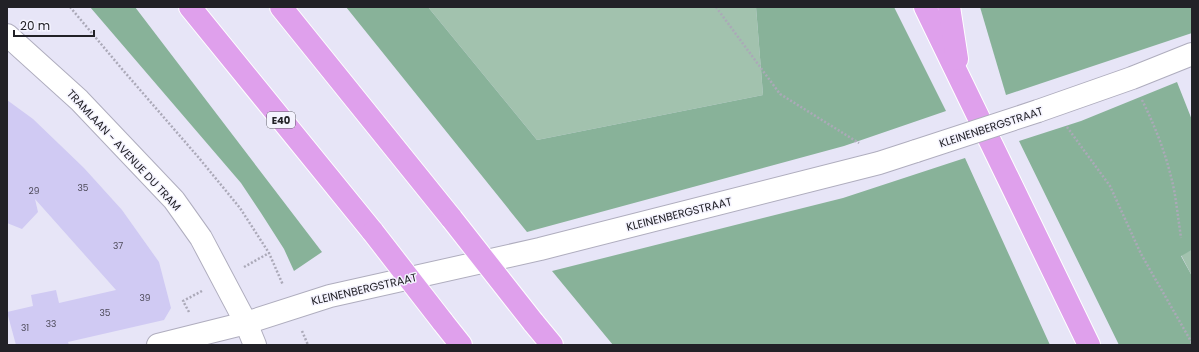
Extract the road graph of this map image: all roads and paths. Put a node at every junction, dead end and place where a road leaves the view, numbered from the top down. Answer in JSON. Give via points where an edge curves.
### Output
{"nodes":[{"id":1,"x":70,"y":7,"type":"edge"},
{"id":2,"x":190,"y":7,"type":"edge"},
{"id":3,"x":281,"y":7,"type":"edge"},
{"id":4,"x":716,"y":7,"type":"edge"},
{"id":5,"x":925,"y":7,"type":"edge"},
{"id":6,"x":949,"y":7,"type":"edge"},
{"id":7,"x":7,"y":35,"type":"edge"},
{"id":8,"x":1192,"y":54,"type":"edge"},
{"id":9,"x":961,"y":81,"type":"junction"},
{"id":10,"x":1141,"y":97,"type":"dead end"},
{"id":11,"x":1066,"y":125,"type":"dead end"},
{"id":12,"x":861,"y":144,"type":"dead end"},
{"id":13,"x":1181,"y":238,"type":"dead end"},
{"id":14,"x":284,"y":288,"type":"dead end"},
{"id":15,"x":246,"y":323,"type":"junction"},
{"id":16,"x":1192,"y":343,"type":"edge"},
{"id":17,"x":158,"y":345,"type":"edge"},
{"id":18,"x":255,"y":345,"type":"edge"},
{"id":19,"x":461,"y":345,"type":"edge"},
{"id":20,"x":552,"y":345,"type":"edge"},
{"id":21,"x":1089,"y":345,"type":"edge"}],
"edges":[{"from":1,"to":14,"type":"path","via":[[240,208],[269,253]]},
{"from":2,"to":19,"type":"highway","number":"E40","bridge":true,"via":[[373,232]]},
{"from":3,"to":20,"type":"highway","bridge":true},
{"from":4,"to":12,"type":"path","via":[[780,94]]},
{"from":5,"to":9,"type":"highway"},
{"from":6,"to":9,"type":"highway"},
{"from":7,"to":15,"type":"street","name":"TRAMLAAN - AVENUE DU TRAM","via":[[79,100],[174,200],[201,238]]},
{"from":8,"to":15,"type":"street","name":"KLEINENBERGSTRAAT","bridge":true,"via":[[1038,111],[879,163],[548,247],[330,296]]},
{"from":9,"to":21,"type":"highway"},
{"from":10,"to":13,"type":"path","via":[[1151,118],[1170,176]]},
{"from":11,"to":16,"type":"path","via":[[1110,186],[1141,254]]},
{"from":15,"to":17,"type":"street","name":"KLEINENBERGSTRAAT"},
{"from":15,"to":18,"type":"street","name":"TRAMLAAN - AVENUE DU TRAM"}]}
